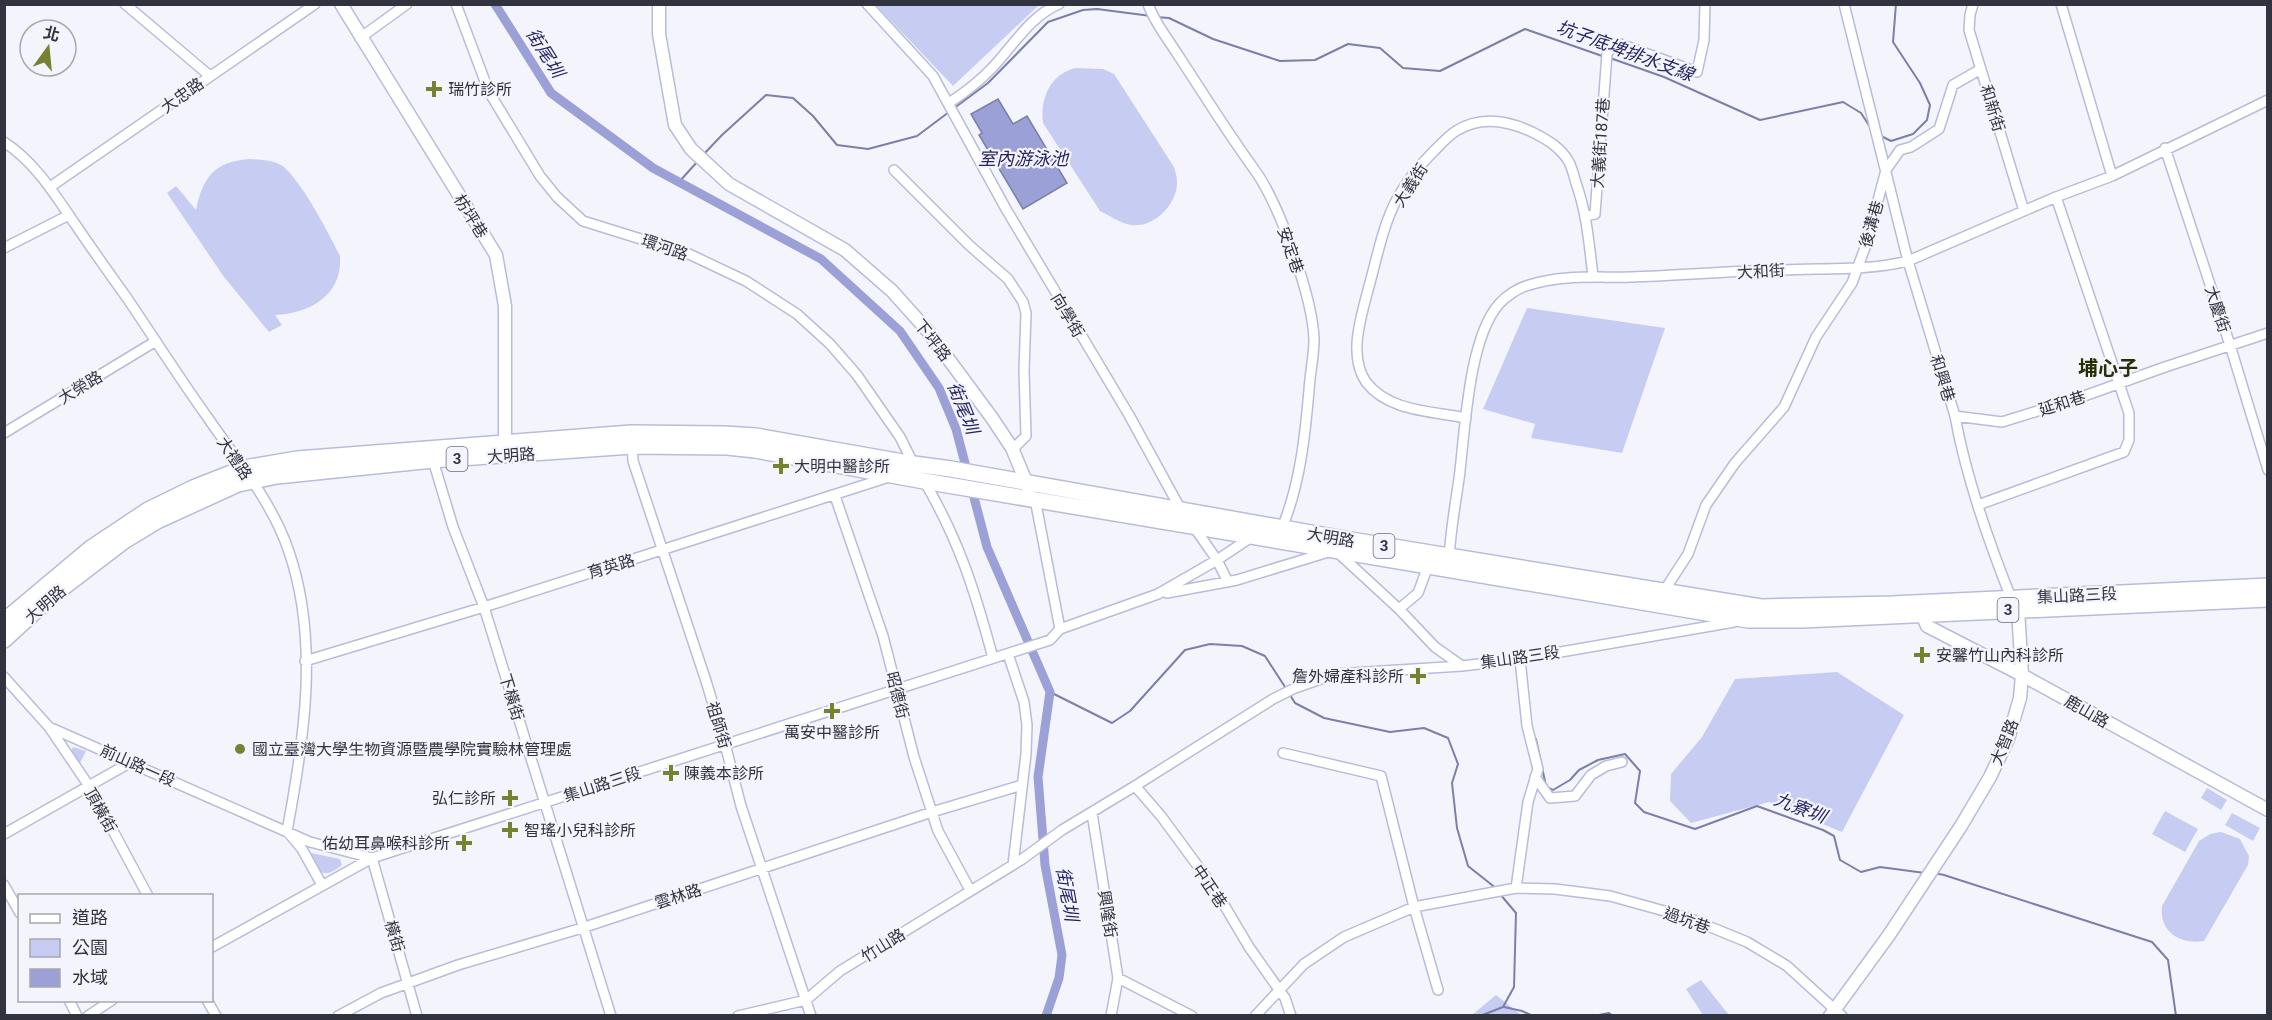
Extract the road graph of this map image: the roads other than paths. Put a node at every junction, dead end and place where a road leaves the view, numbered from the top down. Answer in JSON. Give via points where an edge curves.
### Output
{"nodes":[{"id":1,"x":315,"y":4,"type":"edge"},
{"id":2,"x":341,"y":4,"type":"edge"},
{"id":3,"x":407,"y":4,"type":"edge"},
{"id":4,"x":456,"y":4,"type":"edge"},
{"id":5,"x":659,"y":4,"type":"edge"},
{"id":6,"x":867,"y":4,"type":"edge"},
{"id":7,"x":1059,"y":4,"type":"edge"},
{"id":8,"x":1706,"y":4,"type":"edge"},
{"id":9,"x":1844,"y":4,"type":"edge"},
{"id":10,"x":1973,"y":4,"type":"edge"},
{"id":11,"x":2061,"y":4,"type":"edge"},
{"id":12,"x":127,"y":7,"type":"edge"},
{"id":13,"x":1149,"y":8,"type":"edge"},
{"id":14,"x":360,"y":38,"type":"junction"},
{"id":15,"x":1981,"y":69,"type":"junction"},
{"id":16,"x":210,"y":76,"type":"junction"},
{"id":17,"x":2268,"y":100,"type":"edge"},
{"id":18,"x":949,"y":103,"type":"junction"},
{"id":19,"x":4,"y":142,"type":"edge"},
{"id":20,"x":2165,"y":148,"type":"junction"},
{"id":21,"x":894,"y":170,"type":"dead end"},
{"id":22,"x":1886,"y":170,"type":"junction"},
{"id":23,"x":2112,"y":176,"type":"junction"},
{"id":24,"x":50,"y":187,"type":"junction"},
{"id":25,"x":2056,"y":197,"type":"junction"},
{"id":26,"x":2024,"y":211,"type":"junction"},
{"id":27,"x":69,"y":215,"type":"junction"},
{"id":28,"x":1586,"y":216,"type":"junction"},
{"id":29,"x":4,"y":248,"type":"edge"},
{"id":30,"x":1908,"y":261,"type":"junction"},
{"id":31,"x":1857,"y":269,"type":"junction"},
{"id":32,"x":1593,"y":276,"type":"junction"},
{"id":33,"x":2268,"y":333,"type":"edge"},
{"id":34,"x":156,"y":341,"type":"junction"},
{"id":35,"x":2230,"y":345,"type":"junction"},
{"id":36,"x":2120,"y":383,"type":"junction"},
{"id":37,"x":1955,"y":416,"type":"junction"},
{"id":38,"x":1466,"y":418,"type":"junction"},
{"id":39,"x":4,"y":433,"type":"edge"},
{"id":40,"x":632,"y":440,"type":"junction"},
{"id":41,"x":507,"y":449,"type":"junction"},
{"id":42,"x":1012,"y":449,"type":"junction"},
{"id":43,"x":431,"y":454,"type":"junction"},
{"id":44,"x":914,"y":464,"type":"junction"},
{"id":45,"x":2268,"y":470,"type":"edge"},
{"id":46,"x":247,"y":475,"type":"junction"},
{"id":47,"x":892,"y":476,"type":"junction"},
{"id":48,"x":924,"y":481,"type":"junction"},
{"id":49,"x":1026,"y":483,"type":"junction"},
{"id":50,"x":1007,"y":488,"type":"junction"},
{"id":51,"x":835,"y":496,"type":"junction"},
{"id":52,"x":1035,"y":499,"type":"junction"},
{"id":53,"x":1978,"y":505,"type":"junction"},
{"id":54,"x":1182,"y":510,"type":"junction"},
{"id":55,"x":1193,"y":525,"type":"junction"},
{"id":56,"x":1282,"y":528,"type":"junction"},
{"id":57,"x":1254,"y":536,"type":"junction"},
{"id":58,"x":1337,"y":544,"type":"junction"},
{"id":59,"x":662,"y":550,"type":"junction"},
{"id":60,"x":1217,"y":560,"type":"junction"},
{"id":61,"x":1449,"y":563,"type":"junction"},
{"id":62,"x":1428,"y":566,"type":"junction"},
{"id":63,"x":1228,"y":582,"type":"junction"},
{"id":64,"x":2268,"y":586,"type":"edge"},
{"id":65,"x":1664,"y":591,"type":"junction"},
{"id":66,"x":1158,"y":594,"type":"junction"},
{"id":67,"x":2268,"y":599,"type":"edge"},
{"id":68,"x":2014,"y":604,"type":"junction"},
{"id":69,"x":484,"y":607,"type":"junction"},
{"id":70,"x":1761,"y":607,"type":"junction"},
{"id":71,"x":1400,"y":609,"type":"junction"},
{"id":72,"x":1919,"y":609,"type":"junction"},
{"id":73,"x":1748,"y":620,"type":"junction"},
{"id":74,"x":4,"y":621,"type":"edge"},
{"id":75,"x":1060,"y":629,"type":"junction"},
{"id":76,"x":4,"y":640,"type":"edge"},
{"id":77,"x":1008,"y":654,"type":"junction"},
{"id":78,"x":993,"y":658,"type":"junction"},
{"id":79,"x":1520,"y":659,"type":"junction"},
{"id":80,"x":305,"y":660,"type":"junction"},
{"id":81,"x":1462,"y":666,"type":"junction"},
{"id":82,"x":2022,"y":675,"type":"junction"},
{"id":83,"x":4,"y":677,"type":"edge"},
{"id":84,"x":898,"y":689,"type":"junction"},
{"id":85,"x":49,"y":727,"type":"junction"},
{"id":86,"x":725,"y":744,"type":"junction"},
{"id":87,"x":1283,"y":753,"type":"dead end"},
{"id":88,"x":131,"y":762,"type":"junction"},
{"id":89,"x":1622,"y":762,"type":"dead end"},
{"id":90,"x":1535,"y":777,"type":"junction"},
{"id":91,"x":1022,"y":785,"type":"junction"},
{"id":92,"x":89,"y":786,"type":"junction"},
{"id":93,"x":1135,"y":786,"type":"junction"},
{"id":94,"x":544,"y":802,"type":"junction"},
{"id":95,"x":2268,"y":810,"type":"edge"},
{"id":96,"x":932,"y":812,"type":"junction"},
{"id":97,"x":1092,"y":813,"type":"junction"},
{"id":98,"x":287,"y":831,"type":"junction"},
{"id":99,"x":4,"y":834,"type":"edge"},
{"id":100,"x":372,"y":858,"type":"junction"},
{"id":101,"x":1013,"y":865,"type":"junction"},
{"id":102,"x":763,"y":869,"type":"junction"},
{"id":103,"x":4,"y":885,"type":"edge"},
{"id":104,"x":322,"y":885,"type":"junction"},
{"id":105,"x":1512,"y":889,"type":"junction"},
{"id":106,"x":970,"y":890,"type":"junction"},
{"id":107,"x":147,"y":894,"type":"edge"},
{"id":108,"x":1414,"y":907,"type":"junction"},
{"id":109,"x":18,"y":910,"type":"edge"},
{"id":110,"x":582,"y":928,"type":"junction"},
{"id":111,"x":213,"y":946,"type":"edge"},
{"id":112,"x":1118,"y":978,"type":"junction"},
{"id":113,"x":408,"y":983,"type":"junction"},
{"id":114,"x":1280,"y":989,"type":"junction"},
{"id":115,"x":1438,"y":990,"type":"dead end"},
{"id":116,"x":806,"y":1000,"type":"junction"},
{"id":117,"x":70,"y":1002,"type":"edge"},
{"id":118,"x":109,"y":1002,"type":"edge"},
{"id":119,"x":208,"y":1002,"type":"edge"},
{"id":120,"x":1836,"y":1013,"type":"edge"},
{"id":121,"x":77,"y":1016,"type":"edge"},
{"id":122,"x":88,"y":1016,"type":"edge"},
{"id":123,"x":216,"y":1016,"type":"edge"},
{"id":124,"x":339,"y":1016,"type":"edge"},
{"id":125,"x":417,"y":1016,"type":"edge"},
{"id":126,"x":611,"y":1016,"type":"edge"},
{"id":127,"x":738,"y":1016,"type":"edge"},
{"id":128,"x":811,"y":1016,"type":"edge"},
{"id":129,"x":1111,"y":1016,"type":"edge"},
{"id":130,"x":1192,"y":1016,"type":"edge"},
{"id":131,"x":1255,"y":1016,"type":"edge"},
{"id":132,"x":1291,"y":1016,"type":"edge"}],
"edges":[{"from":1,"to":16,"type":"street","name":"大忠路"},
{"from":2,"to":14,"type":"street","name":"枋坪巷"},
{"from":3,"to":14,"type":"street"},
{"from":4,"to":44,"type":"street","name":"環河路","via":[[489,92],[557,197],[583,221],[688,254],[746,281],[797,314],[856,375],[900,437]]},
{"from":5,"to":42,"type":"street","name":"下坪路","via":[[659,34],[675,125],[690,149],[729,184],[845,250],[892,291],[927,330]]},
{"from":6,"to":18,"type":"street","via":[[933,76]]},
{"from":7,"to":18,"type":"street","via":[[1034,21],[972,88]]},
{"from":8,"to":28,"type":"street","name":"大義街187巷","via":[[1697,72],[1620,44],[1612,46],[1606,58],[1594,214]]},
{"from":9,"to":22,"type":"street","name":"和興巷"},
{"from":10,"to":15,"type":"street","name":"和新街","via":[[1969,30]]},
{"from":11,"to":23,"type":"street"},
{"from":12,"to":16,"type":"street"},
{"from":13,"to":56,"type":"street","name":"安定巷","via":[[1255,170],[1288,238],[1310,307],[1314,339],[1308,411],[1294,492]]},
{"from":14,"to":41,"type":"street","name":"枋坪巷","via":[[496,255],[505,306]]},
{"from":15,"to":22,"type":"street","name":"後溝巷","via":[[1953,85],[1939,129],[1900,150]]},
{"from":15,"to":26,"type":"street","name":"和新街"},
{"from":16,"to":24,"type":"street","name":"大忠路"},
{"from":17,"to":20,"type":"street","name":"大和街"},
{"from":18,"to":54,"type":"street","name":"向學街","via":[[1006,209]]},
{"from":19,"to":24,"type":"street","name":"大禮路"},
{"from":20,"to":23,"type":"street","name":"大和街"},
{"from":20,"to":35,"type":"street","name":"大慶街"},
{"from":21,"to":42,"type":"street","via":[[1008,279],[1023,302],[1026,436]]},
{"from":22,"to":30,"type":"street","name":"和興巷"},
{"from":22,"to":31,"type":"street","name":"後溝巷"},
{"from":23,"to":25,"type":"street","name":"大和街"},
{"from":24,"to":27,"type":"street","name":"大禮路"},
{"from":25,"to":26,"type":"street","name":"大和街"},
{"from":25,"to":36,"type":"street"},
{"from":26,"to":30,"type":"street","name":"大和街"},
{"from":27,"to":29,"type":"street"},
{"from":27,"to":34,"type":"street","name":"大禮路"},
{"from":28,"to":32,"type":"street","name":"大義街"},
{"from":28,"to":38,"type":"street","name":"大義街","via":[[1569,162],[1557,147],[1521,126],[1502,121],[1482,121],[1458,130],[1422,163],[1397,199],[1376,258],[1359,326],[1361,371],[1380,396],[1399,406]]},
{"from":30,"to":31,"type":"street","name":"大和街"},
{"from":30,"to":37,"type":"street","name":"和興巷"},
{"from":31,"to":32,"type":"street","name":"大和街"},
{"from":31,"to":65,"type":"street","name":"後溝巷","via":[[1845,296],[1816,337],[1785,407],[1720,481],[1706,505],[1688,554]]},
{"from":32,"to":38,"type":"street","name":"大和街","via":[[1529,285],[1509,294],[1499,304],[1486,324],[1477,351]]},
{"from":33,"to":35,"type":"street","name":"延和巷"},
{"from":34,"to":39,"type":"street","name":"大榮路"},
{"from":34,"to":46,"type":"street","name":"大禮路"},
{"from":35,"to":36,"type":"street","name":"延和巷"},
{"from":35,"to":45,"type":"street","name":"大慶街"},
{"from":36,"to":37,"type":"street","name":"延和巷","via":[[2002,422]]},
{"from":36,"to":53,"type":"street","via":[[2129,413],[2129,440],[2124,452]]},
{"from":37,"to":53,"type":"street","name":"和興巷"},
{"from":38,"to":61,"type":"street","name":"大和街"},
{"from":40,"to":41,"type":"main road","name":"大明路","number":"3"},
{"from":40,"to":44,"type":"main road","name":"大明路","number":"3","via":[[756,436]]},
{"from":40,"to":47,"type":"main road","name":"大明路","number":"3","via":[[755,450]]},
{"from":40,"to":59,"type":"street","name":"祖師街","via":[[633,461]]},
{"from":41,"to":43,"type":"main road","name":"大明路","number":"3"},
{"from":42,"to":49,"type":"street","name":"下坪路"},
{"from":43,"to":46,"type":"main road","name":"大明路","number":"3","via":[[277,476]]},
{"from":43,"to":69,"type":"street","name":"下橫街","via":[[453,528]]},
{"from":44,"to":47,"type":"street","name":"育英路"},
{"from":44,"to":48,"type":"street","name":"環河路"},
{"from":44,"to":50,"type":"main road","name":"大明路","number":"3","via":[[951,469]]},
{"from":46,"to":74,"type":"main road","name":"大明路","number":"3","via":[[193,488],[148,510],[91,548]]},
{"from":46,"to":76,"type":"main road","name":"大明路","number":"3","via":[[238,484],[157,521],[124,541],[52,596]]},
{"from":46,"to":80,"type":"street","name":"大禮路","via":[[289,550],[299,594]]},
{"from":47,"to":48,"type":"main road","name":"大明路","number":"3"},
{"from":47,"to":51,"type":"street","name":"育英路"},
{"from":48,"to":50,"type":"main road","name":"大明路","number":"3"},
{"from":48,"to":78,"type":"street","name":"環河路","via":[[964,561]]},
{"from":49,"to":50,"type":"main road","name":"大明路","number":"3"},
{"from":49,"to":52,"type":"street","name":"下坪路"},
{"from":49,"to":54,"type":"main road","name":"大明路","number":"3"},
{"from":50,"to":52,"type":"main road","name":"大明路","number":"3"},
{"from":51,"to":59,"type":"street","name":"育英路"},
{"from":51,"to":84,"type":"street","name":"昭德街"},
{"from":52,"to":55,"type":"main road","name":"大明路","number":"3"},
{"from":52,"to":75,"type":"street","name":"下坪路"},
{"from":53,"to":68,"type":"street","name":"和興巷"},
{"from":54,"to":56,"type":"main road","name":"大明路","number":"3"},
{"from":55,"to":57,"type":"main road","name":"大明路","number":"3"},
{"from":55,"to":60,"type":"street"},
{"from":56,"to":57,"type":"street"},
{"from":56,"to":58,"type":"main road","name":"大明路","number":"3"},
{"from":57,"to":58,"type":"main road","name":"大明路","number":"3"},
{"from":57,"to":60,"type":"street"},
{"from":58,"to":61,"type":"main road","name":"大明路","number":"3"},
{"from":58,"to":62,"type":"main road","name":"大明路","number":"3"},
{"from":58,"to":63,"type":"street"},
{"from":58,"to":71,"type":"street","name":"集山路三段"},
{"from":59,"to":69,"type":"street","name":"育英路"},
{"from":59,"to":86,"type":"street","name":"祖師街"},
{"from":60,"to":63,"type":"street"},
{"from":60,"to":66,"type":"street"},
{"from":61,"to":62,"type":"main road","name":"大明路","number":"3"},
{"from":61,"to":65,"type":"main road","name":"大明路","number":"3"},
{"from":61,"to":73,"type":"main road","name":"大明路","number":"3"},
{"from":62,"to":71,"type":"street","via":[[1418,593]]},
{"from":63,"to":66,"type":"street"},
{"from":64,"to":68,"type":"main road","name":"集山路三段","number":"3"},
{"from":65,"to":70,"type":"main road","name":"大明路","number":"3"},
{"from":66,"to":75,"type":"street"},
{"from":67,"to":68,"type":"main road","name":"集山路三段","number":"3"},
{"from":68,"to":72,"type":"main road","name":"集山路三段","number":"3"},
{"from":68,"to":82,"type":"street","name":"大智路"},
{"from":69,"to":80,"type":"street","name":"育英路"},
{"from":69,"to":94,"type":"street","name":"下橫街"},
{"from":70,"to":72,"type":"main road","name":"集山路三段","number":"3"},
{"from":70,"to":73,"type":"street"},
{"from":71,"to":81,"type":"street","name":"集山路三段","via":[[1435,647]]},
{"from":72,"to":73,"type":"main road","name":"集山路三段","number":"3","via":[[1802,620]]},
{"from":72,"to":82,"type":"street","name":"鹿山路","via":[[1927,626]]},
{"from":73,"to":79,"type":"street","name":"集山路三段"},
{"from":75,"to":77,"type":"street","name":"集山路三段","via":[[1050,640]]},
{"from":77,"to":78,"type":"street","name":"集山路三段"},
{"from":77,"to":91,"type":"street","via":[[1024,702],[1027,725]]},
{"from":78,"to":84,"type":"street","name":"集山路三段"},
{"from":79,"to":81,"type":"street","name":"集山路三段"},
{"from":79,"to":90,"type":"street","via":[[1527,726],[1538,769]]},
{"from":80,"to":98,"type":"street","name":"大禮路","via":[[299,768]]},
{"from":81,"to":93,"type":"street","via":[[1335,674],[1295,688]]},
{"from":82,"to":95,"type":"street","name":"鹿山路"},
{"from":82,"to":120,"type":"street","name":"大智路","via":[[2008,739],[1990,777]]},
{"from":83,"to":85,"type":"street","name":"前山路一段"},
{"from":84,"to":86,"type":"street","name":"集山路三段"},
{"from":84,"to":96,"type":"street","name":"昭德街"},
{"from":85,"to":88,"type":"street","name":"前山路一段"},
{"from":85,"to":92,"type":"street","name":"頂橫街"},
{"from":86,"to":94,"type":"street","name":"集山路三段"},
{"from":86,"to":102,"type":"street","name":"祖師街"},
{"from":87,"to":108,"type":"street","via":[[1381,776]]},
{"from":88,"to":92,"type":"street"},
{"from":88,"to":98,"type":"street","name":"前山路一段"},
{"from":89,"to":90,"type":"street","via":[[1591,775],[1575,796],[1550,798]]},
{"from":90,"to":105,"type":"street"},
{"from":91,"to":96,"type":"street","name":"雲林路"},
{"from":91,"to":101,"type":"street"},
{"from":92,"to":99,"type":"street"},
{"from":92,"to":107,"type":"street","name":"頂橫街"},
{"from":93,"to":97,"type":"street"},
{"from":93,"to":114,"type":"street","name":"中正巷","via":[[1214,888]]},
{"from":94,"to":100,"type":"street","name":"集山路三段"},
{"from":94,"to":110,"type":"street","name":"下橫街"},
{"from":96,"to":102,"type":"street","name":"雲林路"},
{"from":96,"to":106,"type":"street","name":"昭德街"},
{"from":97,"to":101,"type":"street","name":"竹山路"},
{"from":97,"to":112,"type":"street","name":"興隆街"},
{"from":98,"to":100,"type":"street","name":"前山路一段","via":[[310,842]]},
{"from":98,"to":104,"type":"street","name":"前山路一段"},
{"from":100,"to":104,"type":"street","name":"集山路三段"},
{"from":100,"to":113,"type":"street","name":"橫街"},
{"from":101,"to":106,"type":"street","name":"竹山路"},
{"from":102,"to":110,"type":"street","name":"雲林路"},
{"from":102,"to":116,"type":"street","name":"祖師街"},
{"from":103,"to":109,"type":"street"},
{"from":104,"to":111,"type":"street","name":"集山路三段"},
{"from":105,"to":108,"type":"street","name":"過坑巷"},
{"from":105,"to":120,"type":"street","name":"過坑巷","via":[[1555,889],[1610,896],[1686,917],[1747,942],[1787,966]]},
{"from":106,"to":116,"type":"street","name":"竹山路","via":[[840,971]]},
{"from":108,"to":114,"type":"street","via":[[1344,937],[1304,964]]},
{"from":108,"to":115,"type":"street"},
{"from":110,"to":113,"type":"street","name":"雲林路"},
{"from":110,"to":126,"type":"street","name":"下橫街"},
{"from":112,"to":129,"type":"street","name":"興隆街"},
{"from":112,"to":130,"type":"street"},
{"from":113,"to":124,"type":"street","name":"雲林路"},
{"from":113,"to":125,"type":"street","name":"橫街"},
{"from":114,"to":131,"type":"street"},
{"from":114,"to":132,"type":"street","name":"中正巷"},
{"from":116,"to":127,"type":"street","name":"竹山路"},
{"from":116,"to":128,"type":"street","name":"祖師街"},
{"from":117,"to":121,"type":"street"},
{"from":118,"to":122,"type":"street"},
{"from":119,"to":123,"type":"street"}]}
